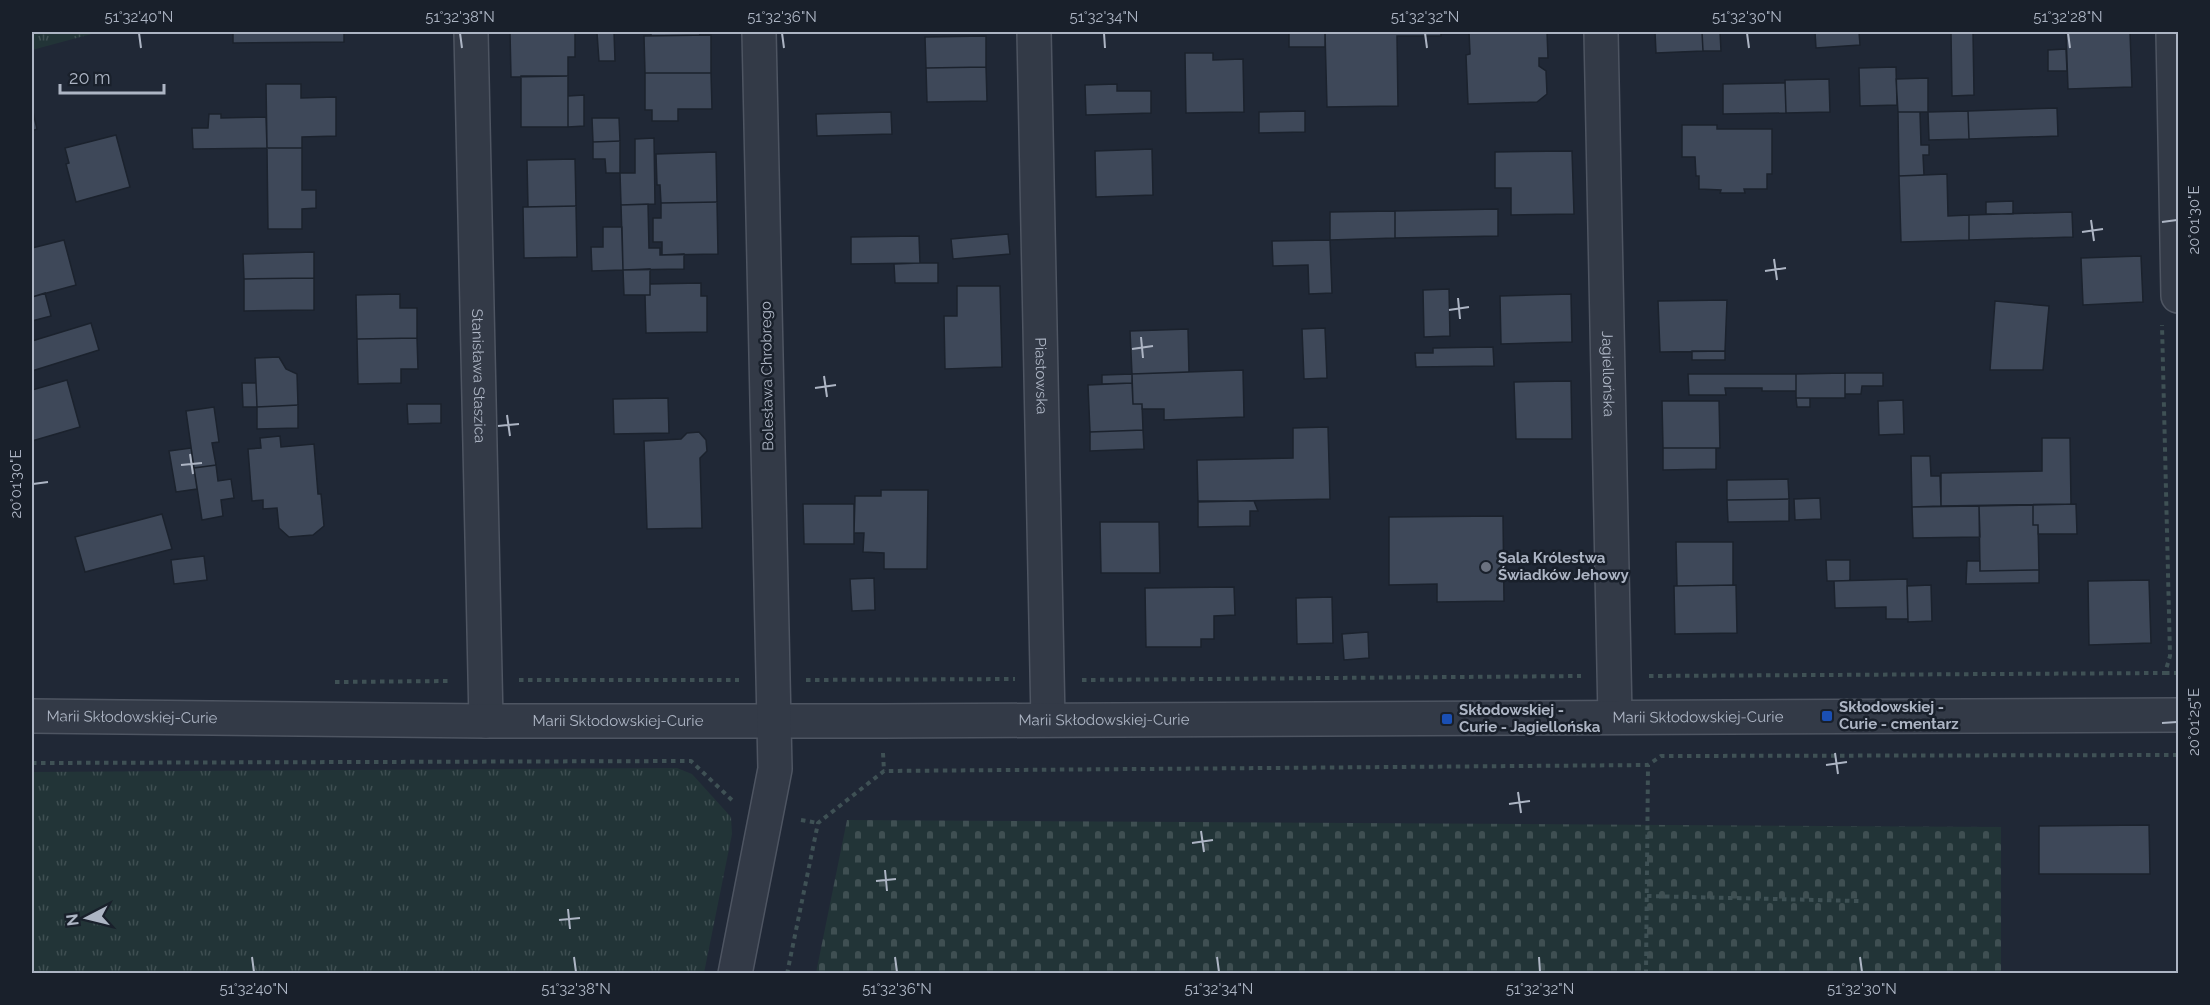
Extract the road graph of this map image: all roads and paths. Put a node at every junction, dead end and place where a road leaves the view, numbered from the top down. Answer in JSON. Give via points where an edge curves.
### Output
{"nodes":[{"id":1,"x":471,"y":32,"type":"edge"},
{"id":2,"x":759,"y":32,"type":"edge"},
{"id":3,"x":1034,"y":32,"type":"edge"},
{"id":4,"x":1601,"y":32,"type":"edge"},
{"id":5,"x":2172,"y":32,"type":"edge"},
{"id":6,"x":2170,"y":305,"type":"edge"},
{"id":7,"x":2165,"y":673,"type":"junction"},
{"id":8,"x":2178,"y":674,"type":"edge"},
{"id":9,"x":1591,"y":676,"type":"dead end"},
{"id":10,"x":1647,"y":676,"type":"dead end"},
{"id":11,"x":1016,"y":679,"type":"dead end"},
{"id":12,"x":458,"y":680,"type":"dead end"},
{"id":13,"x":508,"y":680,"type":"dead end"},
{"id":14,"x":774,"y":680,"type":"junction"},
{"id":15,"x":1079,"y":680,"type":"dead end"},
{"id":16,"x":328,"y":682,"type":"dead end"},
{"id":17,"x":2178,"y":715,"type":"edge"},
{"id":18,"x":32,"y":716,"type":"edge"},
{"id":19,"x":1615,"y":717,"type":"junction"},
{"id":20,"x":1048,"y":720,"type":"junction"},
{"id":21,"x":486,"y":721,"type":"junction"},
{"id":22,"x":774,"y":721,"type":"junction"},
{"id":23,"x":2178,"y":755,"type":"edge"},
{"id":24,"x":32,"y":763,"type":"edge"},
{"id":25,"x":1648,"y":765,"type":"junction"},
{"id":26,"x":736,"y":804,"type":"dead end"},
{"id":27,"x":1647,"y":896,"type":"junction"},
{"id":28,"x":1859,"y":902,"type":"dead end"},
{"id":29,"x":735,"y":974,"type":"edge"},
{"id":30,"x":787,"y":974,"type":"edge"},
{"id":31,"x":1646,"y":974,"type":"edge"}],
"edges":[{"from":1,"to":21,"type":"street","name":"Stanisława Staszica"},
{"from":2,"to":14,"type":"street","name":"Bolesława Chrobrego"},
{"from":3,"to":20,"type":"street","name":"Piastowska"},
{"from":4,"to":19,"type":"street","name":"Jagiellońska"},
{"from":5,"to":6,"type":"street"},
{"from":6,"to":7,"type":"path","via":[[2170,656]]},
{"from":7,"to":8,"type":"path"},
{"from":7,"to":10,"type":"path"},
{"from":9,"to":15,"type":"path"},
{"from":11,"to":14,"type":"path"},
{"from":12,"to":16,"type":"path"},
{"from":13,"to":14,"type":"path"},
{"from":14,"to":22,"type":"street","name":"Bolesława Chrobrego"},
{"from":17,"to":19,"type":"street","name":"Marii Skłodowskiej-Curie"},
{"from":18,"to":21,"type":"street","name":"Marii Skłodowskiej-Curie"},
{"from":19,"to":20,"type":"street","name":"Marii Skłodowskiej-Curie"},
{"from":20,"to":22,"type":"street","name":"Marii Skłodowskiej-Curie"},
{"from":21,"to":22,"type":"street","name":"Marii Skłodowskiej-Curie"},
{"from":22,"to":29,"type":"street","name":"Bolesława Chrobrego","via":[[775,769]]},
{"from":23,"to":25,"type":"path","via":[[1661,756]]},
{"from":24,"to":26,"type":"path","via":[[692,761]]},
{"from":25,"to":27,"type":"path"},
{"from":25,"to":30,"type":"path","via":[[884,771],[818,822]]},
{"from":27,"to":28,"type":"path"},
{"from":27,"to":31,"type":"path"}]}
